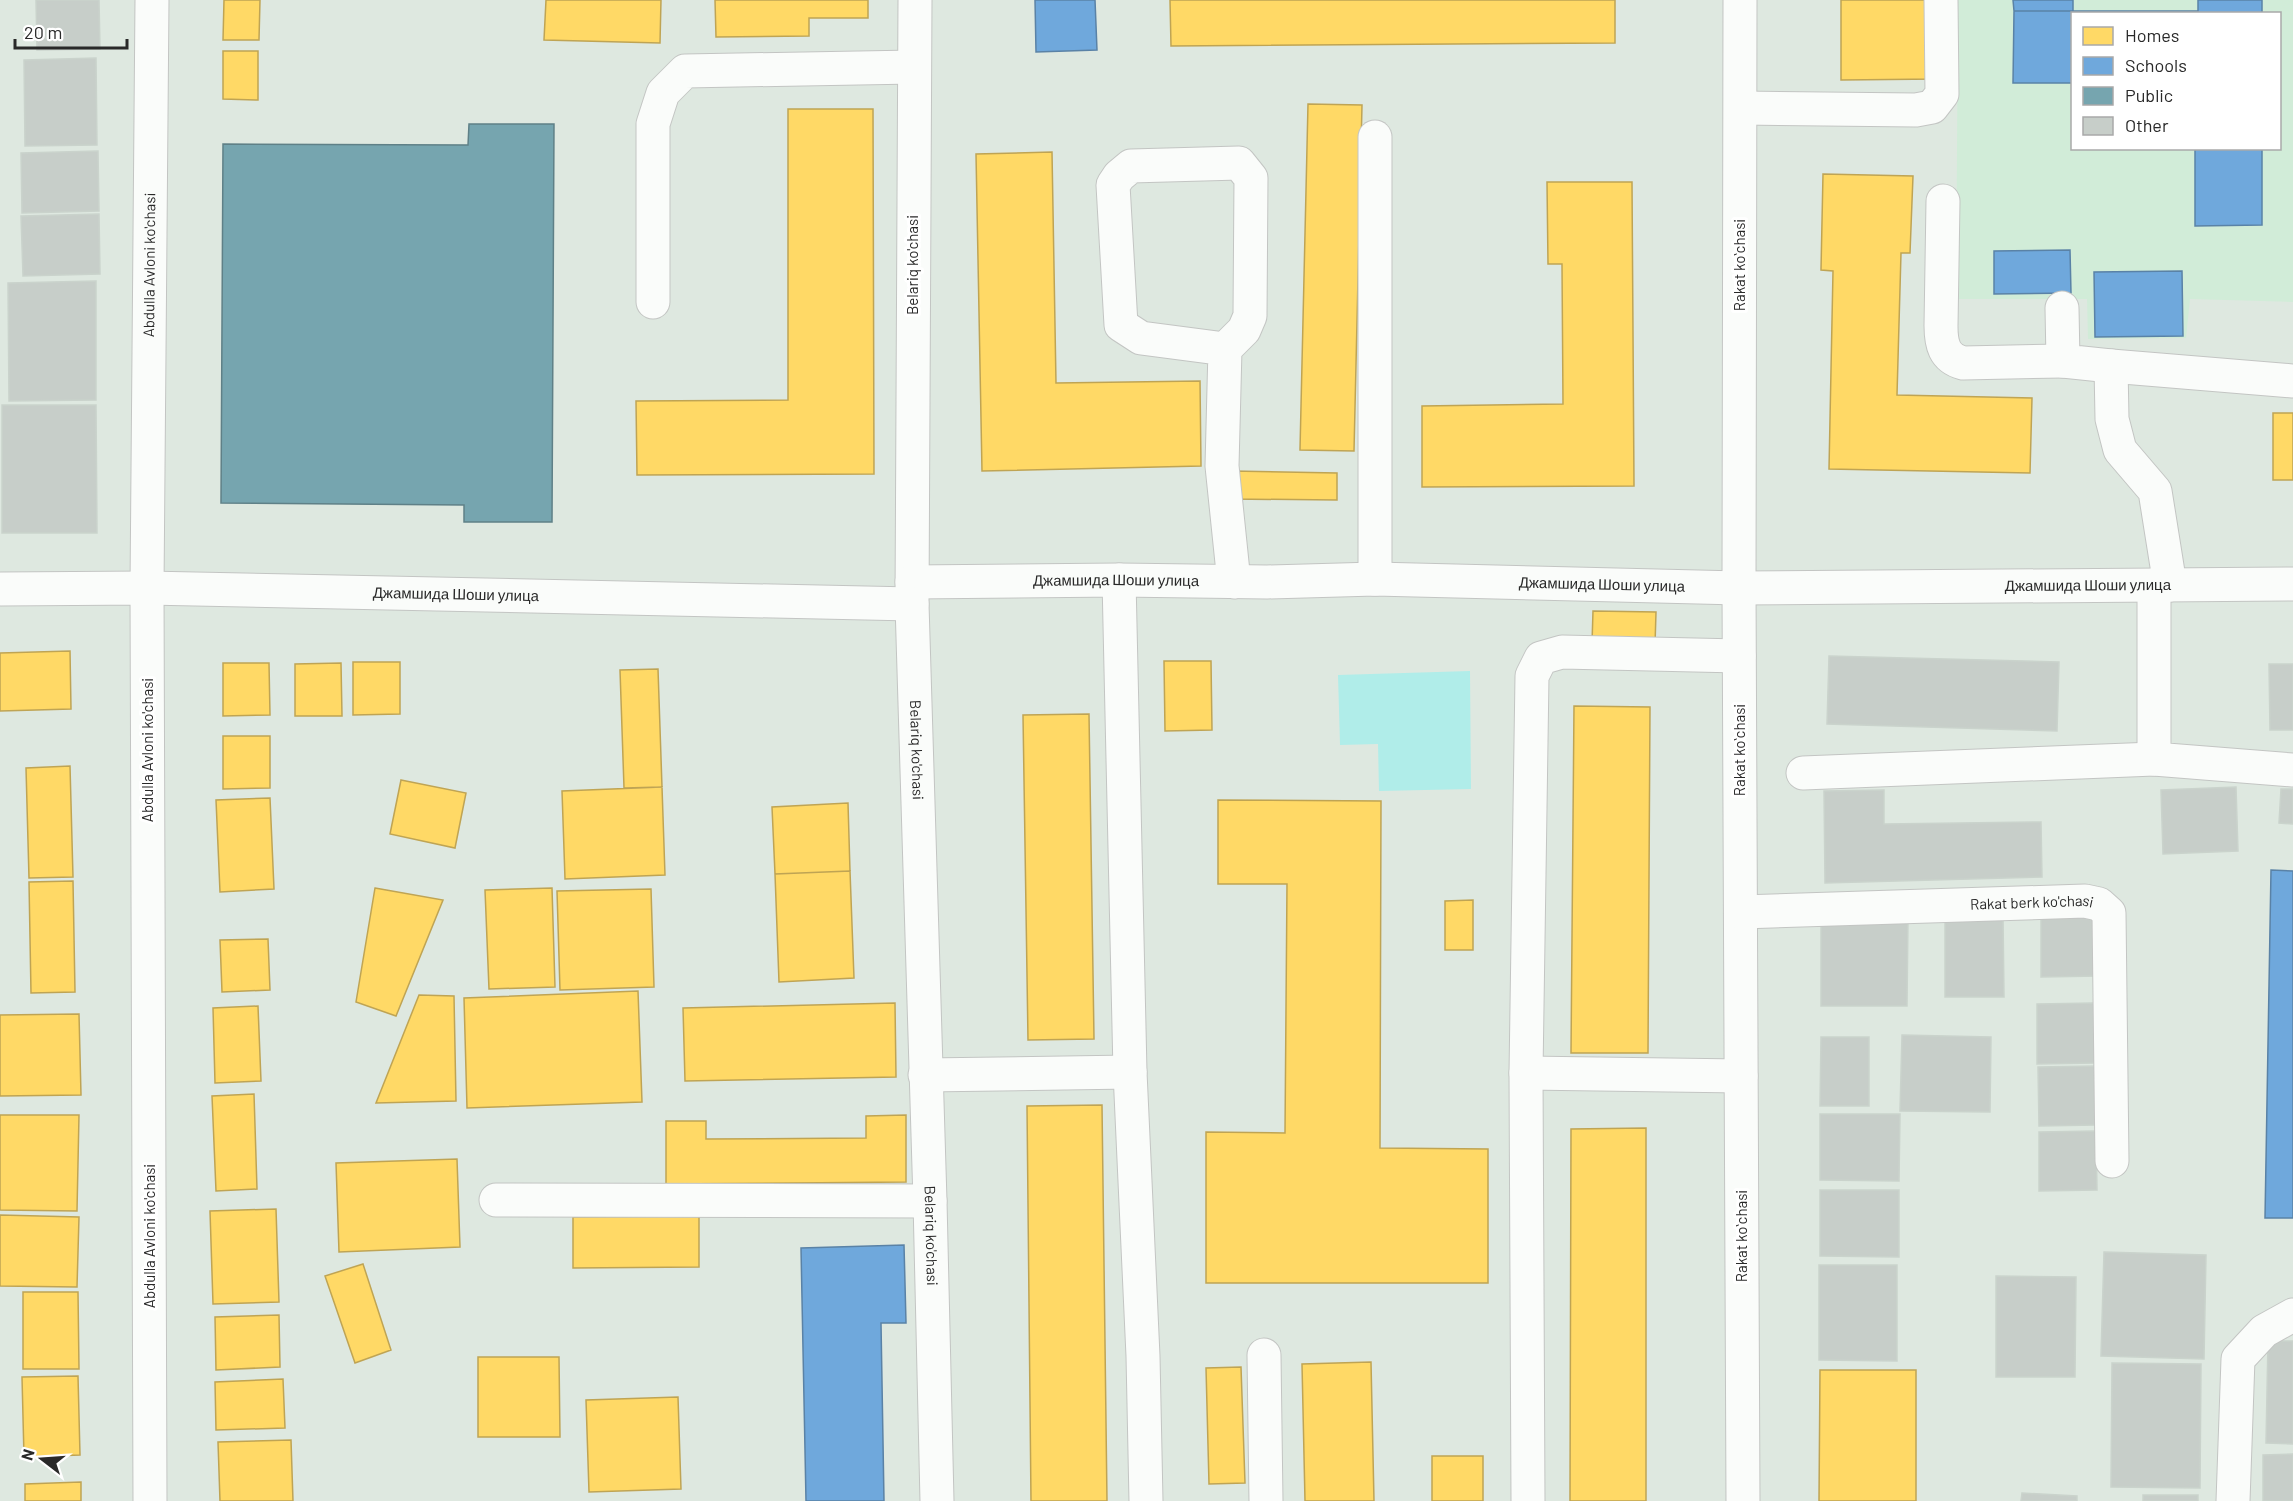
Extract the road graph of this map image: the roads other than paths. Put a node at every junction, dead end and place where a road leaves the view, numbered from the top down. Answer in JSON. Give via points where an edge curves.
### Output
{"nodes":[{"id":1,"x":152,"y":0,"type":"edge"},
{"id":2,"x":915,"y":0,"type":"edge"},
{"id":3,"x":1740,"y":0,"type":"edge"},
{"id":4,"x":1941,"y":0,"type":"edge"},
{"id":5,"x":914,"y":67,"type":"junction"},
{"id":6,"x":1741,"y":108,"type":"junction"},
{"id":7,"x":1375,"y":137,"type":"dead end"},
{"id":8,"x":1943,"y":201,"type":"dead end"},
{"id":9,"x":653,"y":302,"type":"dead end"},
{"id":10,"x":2062,"y":308,"type":"dead end"},
{"id":11,"x":1225,"y":349,"type":"junction"},
{"id":12,"x":2063,"y":362,"type":"junction"},
{"id":13,"x":2111,"y":366,"type":"junction"},
{"id":14,"x":2293,"y":381,"type":"edge"},
{"id":15,"x":1375,"y":579,"type":"junction"},
{"id":16,"x":1119,"y":580,"type":"junction"},
{"id":17,"x":1234,"y":582,"type":"junction"},
{"id":18,"x":2293,"y":584,"type":"edge"},
{"id":19,"x":2162,"y":585,"type":"junction"},
{"id":20,"x":147,"y":588,"type":"junction"},
{"id":21,"x":1738,"y":588,"type":"junction"},
{"id":22,"x":0,"y":589,"type":"edge"},
{"id":23,"x":912,"y":593,"type":"junction"},
{"id":24,"x":1739,"y":656,"type":"junction"},
{"id":25,"x":2154,"y":759,"type":"junction"},
{"id":26,"x":2293,"y":770,"type":"edge"},
{"id":27,"x":1803,"y":773,"type":"dead end"},
{"id":28,"x":1741,"y":912,"type":"junction"},
{"id":29,"x":1130,"y":1072,"type":"junction"},
{"id":30,"x":1526,"y":1073,"type":"junction"},
{"id":31,"x":925,"y":1075,"type":"junction"},
{"id":32,"x":1741,"y":1076,"type":"junction"},
{"id":33,"x":2112,"y":1161,"type":"dead end"},
{"id":34,"x":496,"y":1200,"type":"dead end"},
{"id":35,"x":930,"y":1201,"type":"junction"},
{"id":36,"x":2293,"y":1315,"type":"edge"},
{"id":37,"x":1264,"y":1354,"type":"dead end"},
{"id":38,"x":150,"y":1501,"type":"edge"},
{"id":39,"x":936,"y":1501,"type":"edge"},
{"id":40,"x":1146,"y":1501,"type":"edge"},
{"id":41,"x":1266,"y":1501,"type":"edge"},
{"id":42,"x":1528,"y":1501,"type":"edge"},
{"id":43,"x":1743,"y":1501,"type":"edge"},
{"id":44,"x":2234,"y":1501,"type":"edge"}],
"edges":[{"from":1,"to":20,"type":"street","name":"Abdulla Avloni ko'chasi"},
{"from":2,"to":5,"type":"street","name":"Belariq ko'chasi"},
{"from":3,"to":6,"type":"street","name":"Rakat koʻchasi"},
{"from":4,"to":6,"type":"street","via":[[1942,94],[1932,107]]},
{"from":5,"to":9,"type":"street","via":[[686,71],[663,93],[652,124]]},
{"from":5,"to":23,"type":"street","name":"Belariq ko'chasi"},
{"from":6,"to":21,"type":"street","name":"Rakat koʻchasi"},
{"from":7,"to":15,"type":"street"},
{"from":8,"to":12,"type":"street","via":[[1941,341],[1947,355],[1963,363]]},
{"from":10,"to":12,"type":"street"},
{"from":11,"to":11,"type":"street","via":[[1244,330],[1250,316],[1251,178],[1239,163],[1131,166],[1113,185],[1120,325],[1141,338]]},
{"from":11,"to":17,"type":"street","via":[[1222,466]]},
{"from":12,"to":13,"type":"street"},
{"from":13,"to":14,"type":"street"},
{"from":13,"to":19,"type":"street","via":[[2112,419],[2121,450],[2155,491]]},
{"from":15,"to":17,"type":"street","name":"Джамшида Шоши улица"},
{"from":15,"to":21,"type":"street","name":"Джамшида Шоши улица"},
{"from":16,"to":17,"type":"street","name":"Джамшида Шоши улица"},
{"from":16,"to":23,"type":"street","name":"Джамшида Шоши улица"},
{"from":16,"to":29,"type":"street"},
{"from":18,"to":19,"type":"street","name":"Джамшида Шоши улица"},
{"from":19,"to":21,"type":"street","name":"Джамшида Шоши улица"},
{"from":19,"to":25,"type":"street"},
{"from":20,"to":22,"type":"street","name":"Джамшида Шоши улица"},
{"from":20,"to":23,"type":"street","name":"Джамшида Шоши улица"},
{"from":20,"to":38,"type":"street","name":"Abdulla Avloni ko'chasi"},
{"from":21,"to":24,"type":"street","name":"Rakat koʻchasi"},
{"from":23,"to":31,"type":"street","name":"Belariq ko'chasi"},
{"from":24,"to":28,"type":"street","name":"Rakat koʻchasi"},
{"from":24,"to":30,"type":"street","via":[[1562,652],[1541,658],[1532,676]]},
{"from":25,"to":26,"type":"street"},
{"from":25,"to":27,"type":"street"},
{"from":28,"to":32,"type":"street","name":"Rakat koʻchasi"},
{"from":28,"to":33,"type":"street","name":"Rakat berk ko'chasi","via":[[2085,901],[2098,904],[2109,913]]},
{"from":29,"to":31,"type":"street"},
{"from":29,"to":40,"type":"street"},
{"from":30,"to":32,"type":"street"},
{"from":30,"to":42,"type":"street"},
{"from":31,"to":35,"type":"street","name":"Belariq ko'chasi"},
{"from":32,"to":43,"type":"street","name":"Rakat koʻchasi"},
{"from":34,"to":35,"type":"street"},
{"from":35,"to":39,"type":"street","name":"Belariq ko'chasi"},
{"from":36,"to":44,"type":"street","via":[[2264,1331],[2238,1359]]},
{"from":37,"to":41,"type":"street"}]}
